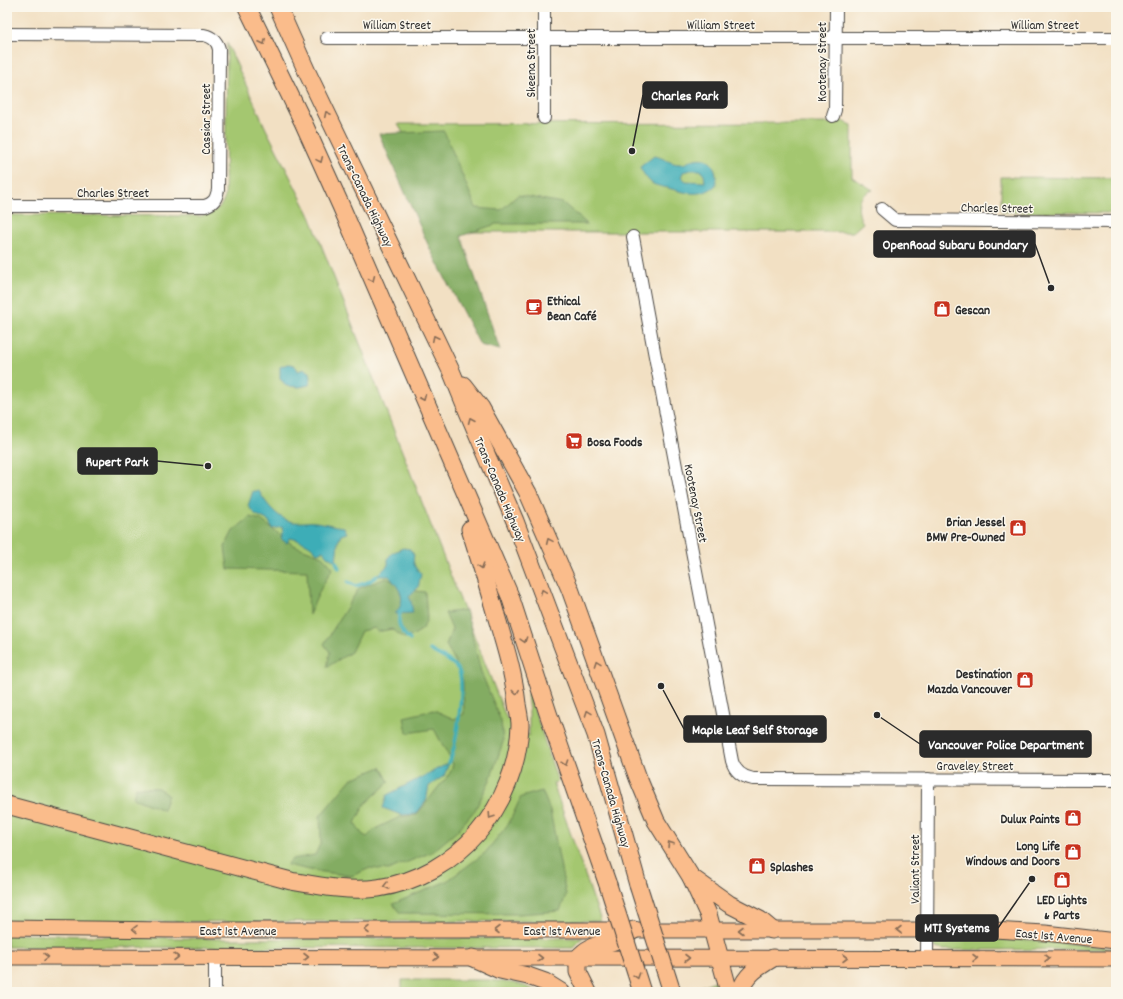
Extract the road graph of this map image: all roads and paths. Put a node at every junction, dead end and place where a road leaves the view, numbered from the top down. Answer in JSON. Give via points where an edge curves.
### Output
{"nodes":[{"id":1,"x":247,"y":7,"type":"edge"},
{"id":2,"x":278,"y":7,"type":"edge"},
{"id":3,"x":544,"y":7,"type":"edge"},
{"id":4,"x":836,"y":7,"type":"edge"},
{"id":5,"x":7,"y":34,"type":"edge"},
{"id":6,"x":327,"y":38,"type":"dead end"},
{"id":7,"x":544,"y":38,"type":"junction"},
{"id":8,"x":835,"y":38,"type":"junction"},
{"id":9,"x":1116,"y":38,"type":"edge"},
{"id":10,"x":833,"y":116,"type":"dead end"},
{"id":11,"x":544,"y":118,"type":"dead end"},
{"id":12,"x":216,"y":199,"type":"joint"},
{"id":13,"x":7,"y":206,"type":"edge"},
{"id":14,"x":882,"y":209,"type":"dead end"},
{"id":15,"x":1116,"y":222,"type":"edge"},
{"id":16,"x":633,"y":237,"type":"dead end"},
{"id":17,"x":452,"y":373,"type":"junction"},
{"id":18,"x":439,"y":436,"type":"junction"},
{"id":19,"x":739,"y":773,"type":"joint"},
{"id":20,"x":928,"y":779,"type":"junction"},
{"id":21,"x":1116,"y":780,"type":"edge"},
{"id":22,"x":7,"y":805,"type":"edge"},
{"id":23,"x":691,"y":878,"type":"junction"},
{"id":24,"x":7,"y":928,"type":"edge"},
{"id":25,"x":634,"y":930,"type":"junction"},
{"id":26,"x":712,"y":930,"type":"junction"},
{"id":27,"x":772,"y":930,"type":"junction"},
{"id":28,"x":928,"y":930,"type":"junction"},
{"id":29,"x":1116,"y":941,"type":"edge"},
{"id":30,"x":7,"y":957,"type":"edge"},
{"id":31,"x":215,"y":957,"type":"junction"},
{"id":32,"x":473,"y":958,"type":"junction"},
{"id":33,"x":578,"y":958,"type":"junction"},
{"id":34,"x":720,"y":958,"type":"junction"},
{"id":35,"x":773,"y":958,"type":"junction"},
{"id":36,"x":927,"y":958,"type":"junction"},
{"id":37,"x":1116,"y":959,"type":"edge"},
{"id":38,"x":215,"y":992,"type":"edge"},
{"id":39,"x":561,"y":992,"type":"edge"},
{"id":40,"x":588,"y":992,"type":"edge"},
{"id":41,"x":642,"y":992,"type":"edge"},
{"id":42,"x":672,"y":992,"type":"edge"},
{"id":43,"x":729,"y":992,"type":"edge"},
{"id":44,"x":740,"y":992,"type":"edge"}],
"edges":[{"from":1,"to":18,"type":"highway","name":"Trans-Canada Highway","one_way":true,"via":[[338,199]]},
{"from":17,"to":2,"type":"highway","name":"Trans-Canada Highway","one_way":true},
{"from":3,"to":7,"type":"street","name":"Skeena Street"},
{"from":4,"to":8,"type":"street","name":"Kootenay Street"},
{"from":5,"to":12,"type":"street","name":"Cassiar Street","via":[[210,36],[219,49]]},
{"from":6,"to":7,"type":"street","name":"William Street"},
{"from":7,"to":8,"type":"street","name":"William Street"},
{"from":7,"to":11,"type":"street","name":"Skeena Street"},
{"from":8,"to":9,"type":"street","name":"William Street"},
{"from":8,"to":10,"type":"street","name":"Kootenay Street"},
{"from":12,"to":13,"type":"street","name":"Charles Street","via":[[212,204],[205,206]]},
{"from":14,"to":15,"type":"street","name":"Charles Street","via":[[895,220]]},
{"from":16,"to":19,"type":"street","name":"Kootenay Street","via":[[732,761]]},
{"from":23,"to":17,"type":"highway","one_way":true,"via":[[656,821],[570,589],[528,493],[481,408]]},
{"from":42,"to":17,"type":"highway","name":"Trans-Canada Highway","one_way":true,"bridge":true,"via":[[638,885],[596,735],[515,521]]},
{"from":18,"to":22,"type":"highway","one_way":true,"via":[[503,639],[514,680],[520,724],[513,770],[505,792],[492,816],[459,852],[442,865],[417,878],[378,888],[326,887],[291,881]]},
{"from":18,"to":41,"type":"highway","name":"Trans-Canada Highway","one_way":true,"bridge":true,"via":[[510,596]]},
{"from":19,"to":20,"type":"street","name":"Graveley Street","via":[[753,779]]},
{"from":20,"to":21,"type":"street","name":"Graveley Street"},
{"from":20,"to":28,"type":"street","name":"Valiant Street"},
{"from":23,"to":26,"type":"highway","via":[[708,914]]},
{"from":23,"to":27,"type":"highway"},
{"from":25,"to":24,"type":"main road","name":"East 1st Avenue","one_way":true},
{"from":25,"to":26,"type":"main road","name":"East 1st Avenue"},
{"from":25,"to":33,"type":"highway","via":[[613,941],[592,946]]},
{"from":27,"to":26,"type":"main road","name":"East 1st Avenue","one_way":true},
{"from":26,"to":34,"type":"highway"},
{"from":28,"to":27,"type":"main road","name":"East 1st Avenue","one_way":true},
{"from":28,"to":29,"type":"main road","name":"East 1st Avenue","via":[[994,930]]},
{"from":28,"to":36,"type":"street","name":"Valiant Street"},
{"from":30,"to":31,"type":"main road","name":"East 1st Avenue","one_way":true},
{"from":31,"to":32,"type":"main road","name":"East 1st Avenue","one_way":true},
{"from":31,"to":38,"type":"street"},
{"from":32,"to":33,"type":"main road","name":"East 1st Avenue","one_way":true},
{"from":32,"to":39,"type":"highway","via":[[500,970],[545,982]]},
{"from":33,"to":34,"type":"main road","name":"East 1st Avenue","one_way":true},
{"from":33,"to":40,"type":"highway","via":[[578,972]]},
{"from":34,"to":35,"type":"main road","name":"East 1st Avenue"},
{"from":34,"to":43,"type":"highway"},
{"from":35,"to":36,"type":"main road","name":"East 1st Avenue","one_way":true},
{"from":35,"to":44,"type":"highway","via":[[749,975]]},
{"from":36,"to":37,"type":"main road","name":"East 1st Avenue","one_way":true}]}
